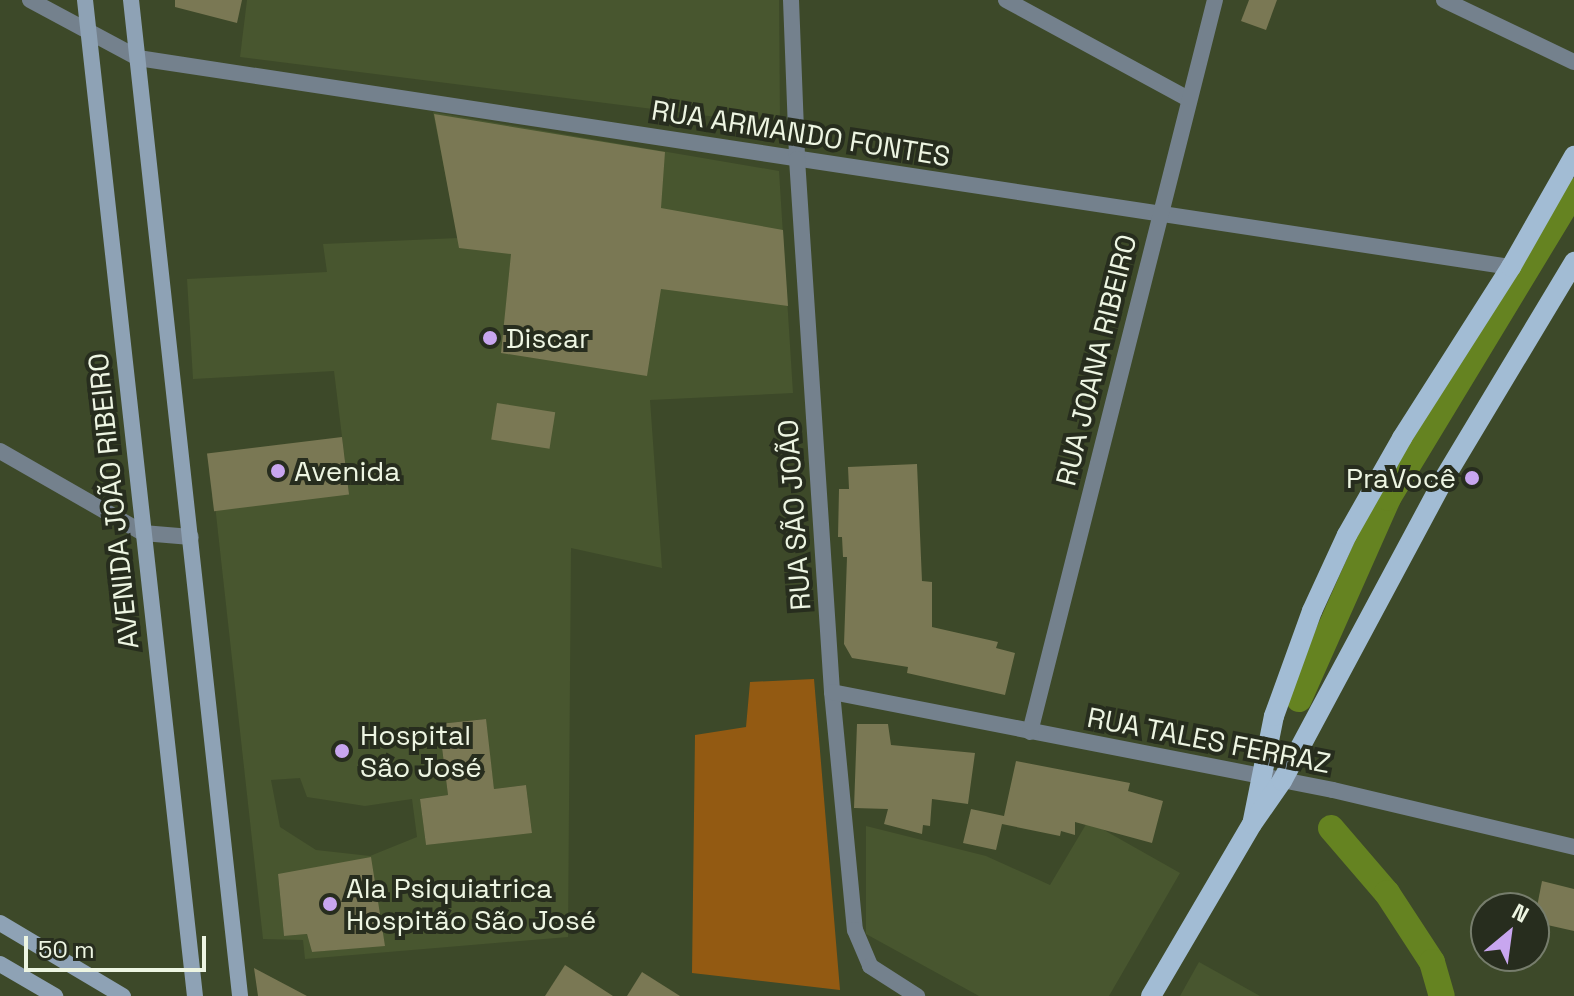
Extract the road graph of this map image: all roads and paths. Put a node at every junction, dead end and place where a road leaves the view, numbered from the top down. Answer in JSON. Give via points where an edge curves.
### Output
{"nodes":[{"id":1,"x":30,"y":0,"type":"edge"},
{"id":2,"x":85,"y":0,"type":"edge"},
{"id":3,"x":131,"y":0,"type":"edge"},
{"id":4,"x":791,"y":0,"type":"edge"},
{"id":5,"x":1006,"y":0,"type":"edge"},
{"id":6,"x":1215,"y":0,"type":"edge"},
{"id":7,"x":1444,"y":0,"type":"edge"},
{"id":8,"x":1462,"y":4,"type":"edge"},
{"id":9,"x":89,"y":33,"type":"junction"},
{"id":10,"x":138,"y":58,"type":"junction"},
{"id":11,"x":1574,"y":62,"type":"edge"},
{"id":12,"x":1188,"y":99,"type":"junction"},
{"id":13,"x":1574,"y":156,"type":"edge"},
{"id":14,"x":797,"y":159,"type":"junction"},
{"id":15,"x":1159,"y":213,"type":"junction"},
{"id":16,"x":1574,"y":262,"type":"edge"},
{"id":17,"x":1511,"y":267,"type":"junction"},
{"id":18,"x":0,"y":451,"type":"edge"},
{"id":19,"x":143,"y":533,"type":"junction"},
{"id":20,"x":191,"y":537,"type":"junction"},
{"id":21,"x":832,"y":692,"type":"junction"},
{"id":22,"x":1030,"y":732,"type":"junction"},
{"id":23,"x":1259,"y":778,"type":"junction"},
{"id":24,"x":1282,"y":781,"type":"junction"},
{"id":25,"x":1252,"y":824,"type":"junction"},
{"id":26,"x":1574,"y":847,"type":"edge"},
{"id":27,"x":0,"y":923,"type":"edge"},
{"id":28,"x":0,"y":964,"type":"edge"},
{"id":29,"x":55,"y":996,"type":"edge"},
{"id":30,"x":123,"y":996,"type":"edge"},
{"id":31,"x":195,"y":996,"type":"edge"},
{"id":32,"x":240,"y":996,"type":"edge"},
{"id":33,"x":917,"y":996,"type":"edge"},
{"id":34,"x":1151,"y":996,"type":"edge"}],
"edges":[{"from":1,"to":9,"type":"street","name":"RUA ARMANDO FONTES"},
{"from":2,"to":9,"type":"main road","name":"AVENIDA JOÃO RIBEIRO"},
{"from":3,"to":10,"type":"main road"},
{"from":4,"to":14,"type":"street","name":"RUA SÃO JOÃO"},
{"from":5,"to":12,"type":"street"},
{"from":6,"to":12,"type":"street","name":"RUA JOANA RIBEIRO"},
{"from":7,"to":8,"type":"street"},
{"from":8,"to":11,"type":"street"},
{"from":9,"to":10,"type":"street","name":"RUA ARMANDO FONTES"},
{"from":9,"to":19,"type":"main road","name":"AVENIDA JOÃO RIBEIRO"},
{"from":10,"to":14,"type":"street","name":"RUA ARMANDO FONTES"},
{"from":10,"to":20,"type":"main road"},
{"from":12,"to":15,"type":"street","name":"RUA JOANA RIBEIRO"},
{"from":13,"to":17,"type":"main road"},
{"from":14,"to":15,"type":"street","name":"RUA ARMANDO FONTES"},
{"from":14,"to":21,"type":"street","name":"RUA SÃO JOÃO"},
{"from":15,"to":17,"type":"street","name":"RUA ARMANDO FONTES"},
{"from":15,"to":22,"type":"street","name":"RUA JOANA RIBEIRO"},
{"from":16,"to":24,"type":"main road","via":[[1442,482]]},
{"from":17,"to":23,"type":"main road","via":[[1347,535],[1287,677]]},
{"from":18,"to":19,"type":"street"},
{"from":19,"to":20,"type":"street"},
{"from":19,"to":31,"type":"main road","name":"AVENIDA JOÃO RIBEIRO"},
{"from":20,"to":32,"type":"main road"},
{"from":21,"to":22,"type":"street","name":"RUA TALES FERRAZ"},
{"from":21,"to":33,"type":"street","name":"RUA SÃO JOÃO","via":[[857,940],[870,966]]},
{"from":22,"to":23,"type":"street","name":"RUA TALES FERRAZ"},
{"from":23,"to":24,"type":"street","name":"RUA TALES FERRAZ"},
{"from":23,"to":25,"type":"main road"},
{"from":24,"to":25,"type":"main road"},
{"from":24,"to":26,"type":"street","name":"RUA TALES FERRAZ"},
{"from":25,"to":34,"type":"main road"},
{"from":27,"to":30,"type":"main road"},
{"from":28,"to":29,"type":"main road"}]}
